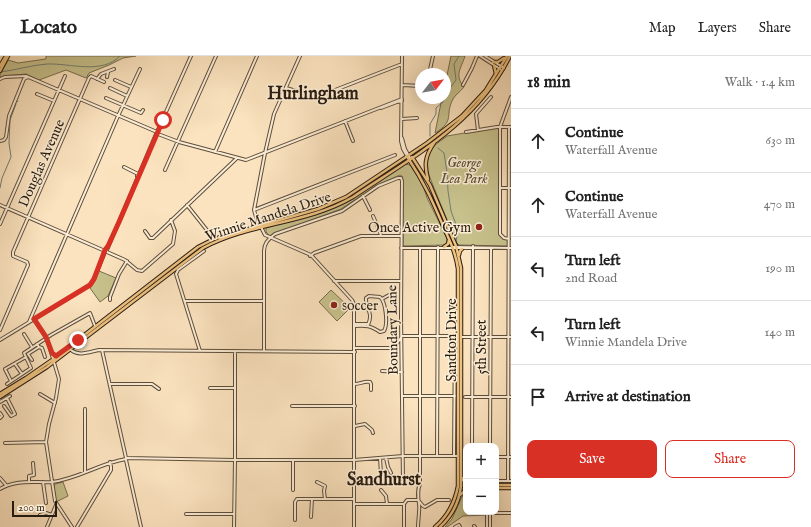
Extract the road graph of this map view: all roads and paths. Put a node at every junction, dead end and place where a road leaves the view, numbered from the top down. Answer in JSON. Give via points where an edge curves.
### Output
{"nodes":[{"id":1,"x":7,"y":56,"type":"edge"},
{"id":2,"x":191,"y":56,"type":"edge"},
{"id":3,"x":216,"y":56,"type":"edge"},
{"id":4,"x":257,"y":56,"type":"edge"},
{"id":5,"x":300,"y":56,"type":"edge"},
{"id":6,"x":402,"y":56,"type":"edge"},
{"id":7,"x":433,"y":56,"type":"edge"},
{"id":8,"x":477,"y":56,"type":"edge"},
{"id":9,"x":480,"y":56,"type":"edge"},
{"id":10,"x":485,"y":56,"type":"edge"},
{"id":11,"x":506,"y":56,"type":"edge"},
{"id":12,"x":510,"y":56,"type":"edge"},
{"id":13,"x":494,"y":63,"type":"junction"},
{"id":14,"x":402,"y":64,"type":"junction"},
{"id":15,"x":1,"y":67,"type":"edge"},
{"id":16,"x":430,"y":68,"type":"edge"},
{"id":17,"x":502,"y":68,"type":"junction"},
{"id":18,"x":114,"y":69,"type":"dead end"},
{"id":19,"x":139,"y":70,"type":"dead end"},
{"id":20,"x":0,"y":71,"type":"edge"},
{"id":21,"x":108,"y":72,"type":"junction"},
{"id":22,"x":496,"y":74,"type":"junction"},
{"id":23,"x":22,"y":75,"type":"junction"},
{"id":24,"x":65,"y":76,"type":"dead end"},
{"id":25,"x":29,"y":77,"type":"junction"},
{"id":26,"x":107,"y":77,"type":"dead end"},
{"id":27,"x":0,"y":79,"type":"edge"},
{"id":28,"x":24,"y":79,"type":"junction"},
{"id":29,"x":97,"y":79,"type":"junction"},
{"id":30,"x":115,"y":80,"type":"dead end"},
{"id":31,"x":104,"y":82,"type":"dead end"},
{"id":32,"x":402,"y":85,"type":"junction"},
{"id":33,"x":463,"y":85,"type":"dead end"},
{"id":34,"x":415,"y":86,"type":"edge"},
{"id":35,"x":131,"y":87,"type":"junction"},
{"id":36,"x":110,"y":88,"type":"dead end"},
{"id":37,"x":286,"y":88,"type":"junction"},
{"id":38,"x":58,"y":90,"type":"junction"},
{"id":39,"x":36,"y":94,"type":"dead end"},
{"id":40,"x":127,"y":96,"type":"junction"},
{"id":41,"x":511,"y":96,"type":"edge"},
{"id":42,"x":491,"y":97,"type":"dead end"},
{"id":43,"x":106,"y":98,"type":"dead end"},
{"id":44,"x":80,"y":99,"type":"junction"},
{"id":45,"x":402,"y":100,"type":"junction"},
{"id":46,"x":54,"y":101,"type":"junction"},
{"id":47,"x":123,"y":105,"type":"junction"},
{"id":48,"x":143,"y":110,"type":"dead end"},
{"id":49,"x":118,"y":116,"type":"junction"},
{"id":50,"x":417,"y":118,"type":"dead end"},
{"id":51,"x":402,"y":119,"type":"junction"},
{"id":52,"x":345,"y":121,"type":"junction"},
{"id":53,"x":500,"y":127,"type":"junction"},
{"id":54,"x":510,"y":127,"type":"edge"},
{"id":55,"x":478,"y":130,"type":"junction"},
{"id":56,"x":466,"y":132,"type":"dead end"},
{"id":57,"x":157,"y":133,"type":"junction"},
{"id":58,"x":402,"y":137,"type":"junction"},
{"id":59,"x":0,"y":140,"type":"edge"},
{"id":60,"x":436,"y":141,"type":"junction"},
{"id":61,"x":179,"y":142,"type":"junction"},
{"id":62,"x":353,"y":142,"type":"dead end"},
{"id":63,"x":215,"y":152,"type":"junction"},
{"id":64,"x":265,"y":153,"type":"junction"},
{"id":65,"x":395,"y":155,"type":"dead end"},
{"id":66,"x":409,"y":157,"type":"junction"},
{"id":67,"x":237,"y":158,"type":"junction"},
{"id":68,"x":402,"y":164,"type":"junction"},
{"id":69,"x":124,"y":167,"type":"dead end"},
{"id":70,"x":415,"y":167,"type":"junction"},
{"id":71,"x":166,"y":170,"type":"dead end"},
{"id":72,"x":136,"y":182,"type":"junction"},
{"id":73,"x":430,"y":185,"type":"junction"},
{"id":74,"x":500,"y":188,"type":"junction"},
{"id":75,"x":510,"y":188,"type":"edge"},
{"id":76,"x":363,"y":196,"type":"junction"},
{"id":77,"x":0,"y":205,"type":"edge"},
{"id":78,"x":187,"y":205,"type":"junction"},
{"id":79,"x":7,"y":208,"type":"junction"},
{"id":80,"x":254,"y":210,"type":"junction"},
{"id":81,"x":370,"y":210,"type":"dead end"},
{"id":82,"x":372,"y":216,"type":"dead end"},
{"id":83,"x":28,"y":217,"type":"junction"},
{"id":84,"x":171,"y":220,"type":"junction"},
{"id":85,"x":258,"y":221,"type":"junction"},
{"id":86,"x":0,"y":224,"type":"edge"},
{"id":87,"x":264,"y":225,"type":"junction"},
{"id":88,"x":260,"y":227,"type":"junction"},
{"id":89,"x":251,"y":228,"type":"junction"},
{"id":90,"x":145,"y":231,"type":"dead end"},
{"id":91,"x":67,"y":234,"type":"junction"},
{"id":92,"x":380,"y":236,"type":"junction"},
{"id":93,"x":401,"y":236,"type":"junction"},
{"id":94,"x":271,"y":238,"type":"junction"},
{"id":95,"x":509,"y":239,"type":"junction"},
{"id":96,"x":214,"y":240,"type":"junction"},
{"id":97,"x":449,"y":240,"type":"junction"},
{"id":98,"x":438,"y":247,"type":"junction"},
{"id":99,"x":444,"y":247,"type":"junction"},
{"id":100,"x":473,"y":247,"type":"junction"},
{"id":101,"x":401,"y":248,"type":"junction"},
{"id":102,"x":420,"y":248,"type":"junction"},
{"id":103,"x":452,"y":248,"type":"junction"},
{"id":104,"x":456,"y":248,"type":"junction"},
{"id":105,"x":492,"y":248,"type":"junction"},
{"id":106,"x":510,"y":248,"type":"edge"},
{"id":107,"x":462,"y":249,"type":"junction"},
{"id":108,"x":106,"y":251,"type":"junction"},
{"id":109,"x":204,"y":251,"type":"dead end"},
{"id":110,"x":310,"y":255,"type":"junction"},
{"id":111,"x":459,"y":256,"type":"junction"},
{"id":112,"x":127,"y":261,"type":"junction"},
{"id":113,"x":334,"y":281,"type":"junction"},
{"id":114,"x":401,"y":281,"type":"junction"},
{"id":115,"x":389,"y":295,"type":"dead end"},
{"id":116,"x":382,"y":299,"type":"junction"},
{"id":117,"x":110,"y":300,"type":"dead end"},
{"id":118,"x":185,"y":301,"type":"junction"},
{"id":119,"x":264,"y":301,"type":"junction"},
{"id":120,"x":34,"y":319,"type":"junction"},
{"id":121,"x":29,"y":322,"type":"junction"},
{"id":122,"x":368,"y":324,"type":"junction"},
{"id":123,"x":355,"y":325,"type":"junction"},
{"id":124,"x":95,"y":326,"type":"junction"},
{"id":125,"x":0,"y":330,"type":"edge"},
{"id":126,"x":24,"y":334,"type":"dead end"},
{"id":127,"x":402,"y":336,"type":"junction"},
{"id":128,"x":420,"y":336,"type":"junction"},
{"id":129,"x":438,"y":336,"type":"junction"},
{"id":130,"x":510,"y":336,"type":"edge"},
{"id":131,"x":458,"y":337,"type":"junction"},
{"id":132,"x":473,"y":337,"type":"junction"},
{"id":133,"x":491,"y":337,"type":"junction"},
{"id":134,"x":46,"y":338,"type":"junction"},
{"id":135,"x":0,"y":340,"type":"edge"},
{"id":136,"x":398,"y":343,"type":"junction"},
{"id":137,"x":37,"y":344,"type":"junction"},
{"id":138,"x":402,"y":344,"type":"junction"},
{"id":139,"x":32,"y":347,"type":"junction"},
{"id":140,"x":39,"y":347,"type":"junction"},
{"id":141,"x":355,"y":348,"type":"junction"},
{"id":142,"x":69,"y":349,"type":"junction"},
{"id":143,"x":102,"y":350,"type":"junction"},
{"id":144,"x":200,"y":351,"type":"junction"},
{"id":145,"x":235,"y":351,"type":"junction"},
{"id":146,"x":264,"y":351,"type":"junction"},
{"id":147,"x":355,"y":352,"type":"junction"},
{"id":148,"x":52,"y":353,"type":"junction"},
{"id":149,"x":56,"y":356,"type":"junction"},
{"id":150,"x":26,"y":357,"type":"junction"},
{"id":151,"x":45,"y":357,"type":"dead end"},
{"id":152,"x":32,"y":360,"type":"dead end"},
{"id":153,"x":53,"y":361,"type":"junction"},
{"id":154,"x":15,"y":364,"type":"junction"},
{"id":155,"x":382,"y":371,"type":"dead end"},
{"id":156,"x":402,"y":372,"type":"junction"},
{"id":157,"x":22,"y":375,"type":"junction"},
{"id":158,"x":12,"y":381,"type":"junction"},
{"id":159,"x":7,"y":384,"type":"dead end"},
{"id":160,"x":110,"y":384,"type":"junction"},
{"id":161,"x":355,"y":384,"type":"junction"},
{"id":162,"x":210,"y":388,"type":"dead end"},
{"id":163,"x":235,"y":388,"type":"junction"},
{"id":164,"x":159,"y":389,"type":"dead end"},
{"id":165,"x":370,"y":390,"type":"dead end"},
{"id":166,"x":0,"y":394,"type":"edge"},
{"id":167,"x":40,"y":394,"type":"dead end"},
{"id":168,"x":10,"y":396,"type":"dead end"},
{"id":169,"x":403,"y":396,"type":"junction"},
{"id":170,"x":420,"y":396,"type":"junction"},
{"id":171,"x":437,"y":396,"type":"junction"},
{"id":172,"x":455,"y":396,"type":"junction"},
{"id":173,"x":465,"y":397,"type":"dead end"},
{"id":174,"x":472,"y":397,"type":"junction"},
{"id":175,"x":490,"y":397,"type":"junction"},
{"id":176,"x":510,"y":397,"type":"edge"},
{"id":177,"x":0,"y":398,"type":"edge"},
{"id":178,"x":7,"y":398,"type":"junction"},
{"id":179,"x":0,"y":402,"type":"edge"},
{"id":180,"x":54,"y":403,"type":"junction"},
{"id":181,"x":4,"y":406,"type":"dead end"},
{"id":182,"x":292,"y":406,"type":"dead end"},
{"id":183,"x":355,"y":406,"type":"junction"},
{"id":184,"x":85,"y":409,"type":"dead end"},
{"id":185,"x":0,"y":413,"type":"edge"},
{"id":186,"x":0,"y":418,"type":"edge"},
{"id":187,"x":355,"y":426,"type":"junction"},
{"id":188,"x":373,"y":433,"type":"dead end"},
{"id":189,"x":46,"y":442,"type":"junction"},
{"id":190,"x":4,"y":443,"type":"dead end"},
{"id":191,"x":472,"y":443,"type":"edge"},
{"id":192,"x":490,"y":443,"type":"edge"},
{"id":193,"x":403,"y":456,"type":"junction"},
{"id":194,"x":420,"y":456,"type":"junction"},
{"id":195,"x":437,"y":456,"type":"junction"},
{"id":196,"x":454,"y":456,"type":"junction"},
{"id":197,"x":458,"y":456,"type":"junction"},
{"id":198,"x":499,"y":457,"type":"edge"},
{"id":199,"x":510,"y":457,"type":"edge"},
{"id":200,"x":380,"y":458,"type":"junction"},
{"id":201,"x":386,"y":458,"type":"junction"},
{"id":202,"x":126,"y":459,"type":"junction"},
{"id":203,"x":235,"y":460,"type":"junction"},
{"id":204,"x":294,"y":460,"type":"junction"},
{"id":205,"x":354,"y":460,"type":"junction"},
{"id":206,"x":110,"y":462,"type":"junction"},
{"id":207,"x":33,"y":463,"type":"dead end"},
{"id":208,"x":461,"y":468,"type":"junction"},
{"id":209,"x":85,"y":472,"type":"junction"},
{"id":210,"x":391,"y":473,"type":"dead end"},
{"id":211,"x":381,"y":474,"type":"dead end"},
{"id":212,"x":0,"y":478,"type":"edge"},
{"id":213,"x":463,"y":480,"type":"edge"},
{"id":214,"x":499,"y":481,"type":"edge"},
{"id":215,"x":510,"y":481,"type":"edge"},
{"id":216,"x":29,"y":482,"type":"junction"},
{"id":217,"x":43,"y":482,"type":"junction"},
{"id":218,"x":52,"y":482,"type":"junction"},
{"id":219,"x":317,"y":482,"type":"dead end"},
{"id":220,"x":403,"y":482,"type":"dead end"},
{"id":221,"x":6,"y":485,"type":"junction"},
{"id":222,"x":511,"y":485,"type":"edge"},
{"id":223,"x":463,"y":486,"type":"edge"},
{"id":224,"x":459,"y":487,"type":"junction"},
{"id":225,"x":499,"y":487,"type":"edge"},
{"id":226,"x":499,"y":487,"type":"edge"},
{"id":227,"x":463,"y":488,"type":"edge"},
{"id":228,"x":511,"y":488,"type":"edge"},
{"id":229,"x":0,"y":489,"type":"edge"},
{"id":230,"x":293,"y":490,"type":"dead end"},
{"id":231,"x":381,"y":490,"type":"dead end"},
{"id":232,"x":463,"y":491,"type":"edge"},
{"id":233,"x":459,"y":497,"type":"junction"},
{"id":234,"x":312,"y":499,"type":"junction"},
{"id":235,"x":325,"y":499,"type":"junction"},
{"id":236,"x":354,"y":499,"type":"junction"},
{"id":237,"x":418,"y":500,"type":"junction"},
{"id":238,"x":448,"y":500,"type":"dead end"},
{"id":239,"x":46,"y":503,"type":"dead end"},
{"id":240,"x":354,"y":504,"type":"junction"},
{"id":241,"x":387,"y":504,"type":"junction"},
{"id":242,"x":404,"y":504,"type":"junction"},
{"id":243,"x":56,"y":505,"type":"junction"},
{"id":244,"x":499,"y":513,"type":"edge"},
{"id":245,"x":511,"y":513,"type":"edge"},
{"id":246,"x":186,"y":514,"type":"dead end"},
{"id":247,"x":234,"y":514,"type":"junction"},
{"id":248,"x":40,"y":515,"type":"dead end"},
{"id":249,"x":52,"y":515,"type":"junction"},
{"id":250,"x":489,"y":515,"type":"edge"},
{"id":251,"x":311,"y":517,"type":"dead end"},
{"id":252,"x":295,"y":520,"type":"dead end"},
{"id":253,"x":47,"y":527,"type":"edge"},
{"id":254,"x":72,"y":527,"type":"edge"},
{"id":255,"x":77,"y":527,"type":"edge"},
{"id":256,"x":141,"y":527,"type":"edge"},
{"id":257,"x":234,"y":527,"type":"edge"},
{"id":258,"x":354,"y":527,"type":"edge"},
{"id":259,"x":404,"y":527,"type":"edge"},
{"id":260,"x":418,"y":527,"type":"edge"},
{"id":261,"x":435,"y":527,"type":"edge"},
{"id":262,"x":440,"y":527,"type":"edge"},
{"id":263,"x":455,"y":527,"type":"edge"},
{"id":264,"x":460,"y":527,"type":"edge"},
{"id":265,"x":489,"y":527,"type":"edge"}],
"edges":[{"from":1,"to":15,"type":"main road"},
{"from":2,"to":57,"type":"street"},
{"from":3,"to":61,"type":"street"},
{"from":4,"to":63,"type":"street"},
{"from":5,"to":37,"type":"street"},
{"from":6,"to":14,"type":"street"},
{"from":7,"to":16,"type":"street"},
{"from":8,"to":33,"type":"street"},
{"from":9,"to":13,"type":"street"},
{"from":10,"to":13,"type":"street"},
{"from":11,"to":13,"type":"main road","via":[[500,62]]},
{"from":11,"to":17,"type":"main road","name":"Winnie Mandela Drive"},
{"from":12,"to":17,"type":"main road","name":"Winnie Mandela Drive"},
{"from":13,"to":17,"type":"street"},
{"from":13,"to":22,"type":"main road"},
{"from":14,"to":32,"type":"street"},
{"from":14,"to":37,"type":"street","via":[[315,97]]},
{"from":15,"to":20,"type":"main road"},
{"from":17,"to":22,"type":"main road","name":"Winnie Mandela Drive"},
{"from":17,"to":60,"type":"main road","name":"Winnie Mandela Drive","via":[[492,87],[476,107]]},
{"from":18,"to":21,"type":"street"},
{"from":19,"to":35,"type":"street"},
{"from":21,"to":26,"type":"street"},
{"from":21,"to":29,"type":"street","via":[[101,74]]},
{"from":22,"to":66,"type":"main road","name":"Winnie Mandela Drive","via":[[462,116]]},
{"from":23,"to":25,"type":"street"},
{"from":23,"to":27,"type":"street"},
{"from":23,"to":28,"type":"street"},
{"from":24,"to":38,"type":"street"},
{"from":25,"to":28,"type":"street"},
{"from":25,"to":38,"type":"street"},
{"from":28,"to":59,"type":"street","via":[[9,116],[6,137]]},
{"from":29,"to":31,"type":"street"},
{"from":29,"to":44,"type":"street","name":"Douglas Avenue","via":[[90,77]]},
{"from":30,"to":35,"type":"street"},
{"from":32,"to":34,"type":"street"},
{"from":32,"to":45,"type":"street"},
{"from":35,"to":40,"type":"street"},
{"from":36,"to":40,"type":"street"},
{"from":37,"to":64,"type":"street","via":[[274,114]]},
{"from":38,"to":44,"type":"street"},
{"from":38,"to":46,"type":"street"},
{"from":39,"to":46,"type":"street"},
{"from":40,"to":47,"type":"street"},
{"from":41,"to":53,"type":"street"},
{"from":42,"to":55,"type":"street","via":[[476,114]]},
{"from":43,"to":47,"type":"street"},
{"from":44,"to":49,"type":"street"},
{"from":44,"to":83,"type":"street","name":"Douglas Avenue"},
{"from":45,"to":51,"type":"street"},
{"from":45,"to":52,"type":"street"},
{"from":46,"to":79,"type":"street"},
{"from":47,"to":48,"type":"street","via":[[141,113]]},
{"from":47,"to":49,"type":"street"},
{"from":49,"to":57,"type":"street"},
{"from":49,"to":91,"type":"street"},
{"from":50,"to":51,"type":"street"},
{"from":51,"to":58,"type":"street"},
{"from":52,"to":62,"type":"street"},
{"from":52,"to":64,"type":"street"},
{"from":53,"to":54,"type":"street"},
{"from":53,"to":55,"type":"street"},
{"from":53,"to":74,"type":"street"},
{"from":54,"to":75,"type":"street"},
{"from":55,"to":56,"type":"street"},
{"from":57,"to":61,"type":"street"},
{"from":57,"to":72,"type":"street"},
{"from":58,"to":66,"type":"street"},
{"from":58,"to":66,"type":"street","via":[[402,147]]},
{"from":60,"to":66,"type":"main road","name":"Winnie Mandela Drive"},
{"from":60,"to":73,"type":"main road","via":[[425,162]]},
{"from":61,"to":63,"type":"street"},
{"from":61,"to":71,"type":"street"},
{"from":63,"to":67,"type":"street"},
{"from":64,"to":67,"type":"street","via":[[246,160]]},
{"from":64,"to":80,"type":"street"},
{"from":65,"to":80,"type":"street"},
{"from":66,"to":68,"type":"main road","name":"Winnie Mandela Drive"},
{"from":66,"to":70,"type":"main road","name":"Sandton Drive"},
{"from":66,"to":73,"type":"main road","name":"Sandton Drive"},
{"from":66,"to":87,"type":"main road","name":"Winnie Mandela Drive","via":[[338,201]]},
{"from":67,"to":78,"type":"street"},
{"from":68,"to":70,"type":"main road","via":[[409,163]]},
{"from":68,"to":88,"type":"main road","name":"Winnie Mandela Drive","via":[[340,203]]},
{"from":69,"to":72,"type":"street","via":[[138,174]]},
{"from":70,"to":97,"type":"main road","name":"Sandton Drive"},
{"from":72,"to":108,"type":"street"},
{"from":73,"to":104,"type":"main road","name":"Sandton Drive"},
{"from":74,"to":75,"type":"street"},
{"from":74,"to":95,"type":"street","via":[[500,234]]},
{"from":75,"to":95,"type":"street"},
{"from":76,"to":81,"type":"street"},
{"from":76,"to":93,"type":"street","name":"Boundary Lane","via":[[380,185],[401,178]]},
{"from":76,"to":94,"type":"street","via":[[342,211]]},
{"from":77,"to":79,"type":"street"},
{"from":78,"to":84,"type":"street"},
{"from":78,"to":96,"type":"street"},
{"from":79,"to":83,"type":"street"},
{"from":79,"to":86,"type":"street"},
{"from":80,"to":85,"type":"street"},
{"from":82,"to":92,"type":"street"},
{"from":83,"to":91,"type":"street"},
{"from":83,"to":125,"type":"street","name":"Douglas Avenue","via":[[12,254],[28,265]]},
{"from":84,"to":90,"type":"street","via":[[152,238]]},
{"from":84,"to":112,"type":"street","via":[[175,231],[173,245],[141,271],[135,270]]},
{"from":85,"to":87,"type":"main road"},
{"from":85,"to":88,"type":"street"},
{"from":85,"to":89,"type":"main road"},
{"from":87,"to":88,"type":"main road","name":"Winnie Mandela Drive"},
{"from":88,"to":89,"type":"main road","name":"Winnie Mandela Drive"},
{"from":88,"to":94,"type":"street","via":[[265,235]]},
{"from":88,"to":96,"type":"main road","name":"Winnie Mandela Drive"},
{"from":89,"to":96,"type":"main road","name":"Winnie Mandela Drive"},
{"from":91,"to":108,"type":"street"},
{"from":91,"to":121,"type":"street"},
{"from":92,"to":93,"type":"street"},
{"from":92,"to":110,"type":"street","via":[[358,237]]},
{"from":93,"to":101,"type":"street","name":"Boundary Lane"},
{"from":94,"to":110,"type":"street"},
{"from":94,"to":119,"type":"street","via":[[264,248]]},
{"from":95,"to":106,"type":"street"},
{"from":96,"to":124,"type":"main road","name":"Winnie Mandela Drive","via":[[189,253]]},
{"from":96,"to":142,"type":"main road","name":"Winnie Mandela Drive"},
{"from":97,"to":99,"type":"main road"},
{"from":97,"to":103,"type":"main road","name":"Sandton Drive"},
{"from":98,"to":99,"type":"street"},
{"from":98,"to":102,"type":"street"},
{"from":98,"to":129,"type":"street"},
{"from":99,"to":103,"type":"street"},
{"from":100,"to":104,"type":"street"},
{"from":100,"to":105,"type":"street"},
{"from":100,"to":107,"type":"street"},
{"from":100,"to":132,"type":"street"},
{"from":101,"to":102,"type":"street"},
{"from":101,"to":114,"type":"street","name":"Boundary Lane"},
{"from":102,"to":128,"type":"street"},
{"from":103,"to":104,"type":"street"},
{"from":103,"to":131,"type":"main road","name":"Sandton Drive","via":[[457,260],[458,273]]},
{"from":104,"to":107,"type":"street"},
{"from":104,"to":111,"type":"main road","name":"Sandton Drive"},
{"from":105,"to":106,"type":"street"},
{"from":105,"to":133,"type":"street","name":"5th Street"},
{"from":106,"to":130,"type":"street"},
{"from":107,"to":111,"type":"main road"},
{"from":108,"to":112,"type":"street"},
{"from":108,"to":120,"type":"street","via":[[90,285]]},
{"from":109,"to":118,"type":"street","via":[[176,273]]},
{"from":110,"to":113,"type":"street"},
{"from":111,"to":131,"type":"main road","name":"Sandton Drive","via":[[461,273]]},
{"from":112,"to":117,"type":"street","via":[[119,274]]},
{"from":113,"to":114,"type":"street"},
{"from":113,"to":123,"type":"street","via":[[354,302]]},
{"from":114,"to":127,"type":"street","name":"Boundary Lane"},
{"from":115,"to":116,"type":"street"},
{"from":116,"to":122,"type":"street","via":[[369,296],[366,298],[366,306],[370,313]]},
{"from":116,"to":122,"type":"street","via":[[386,329],[380,332]]},
{"from":118,"to":119,"type":"street"},
{"from":118,"to":144,"type":"street"},
{"from":119,"to":146,"type":"street"},
{"from":120,"to":121,"type":"street"},
{"from":120,"to":134,"type":"street"},
{"from":121,"to":135,"type":"street"},
{"from":122,"to":123,"type":"street"},
{"from":123,"to":141,"type":"street"},
{"from":124,"to":134,"type":"street","via":[[90,312]]},
{"from":124,"to":142,"type":"main road","name":"Winnie Mandela Drive"},
{"from":126,"to":139,"type":"street"},
{"from":127,"to":128,"type":"street"},
{"from":127,"to":136,"type":"street"},
{"from":127,"to":138,"type":"street","name":"Boundary Lane"},
{"from":128,"to":129,"type":"street"},
{"from":128,"to":170,"type":"street"},
{"from":129,"to":131,"type":"street"},
{"from":129,"to":171,"type":"street"},
{"from":130,"to":133,"type":"street"},
{"from":130,"to":176,"type":"street"},
{"from":131,"to":132,"type":"street"},
{"from":131,"to":172,"type":"street"},
{"from":131,"to":197,"type":"main road","name":"Sandton Drive"},
{"from":131,"to":208,"type":"main road","name":"Sandton Drive"},
{"from":132,"to":133,"type":"street"},
{"from":132,"to":174,"type":"street"},
{"from":133,"to":175,"type":"street","name":"5th Street"},
{"from":134,"to":137,"type":"street"},
{"from":134,"to":148,"type":"street"},
{"from":134,"to":153,"type":"street"},
{"from":136,"to":138,"type":"street"},
{"from":136,"to":141,"type":"street","via":[[391,348]]},
{"from":137,"to":139,"type":"street"},
{"from":137,"to":140,"type":"street"},
{"from":138,"to":156,"type":"street","name":"Boundary Lane"},
{"from":139,"to":150,"type":"street","via":[[24,353]]},
{"from":140,"to":151,"type":"street"},
{"from":140,"to":152,"type":"street","via":[[29,353]]},
{"from":141,"to":147,"type":"street"},
{"from":142,"to":143,"type":"street","via":[[78,354]]},
{"from":142,"to":149,"type":"main road","name":"Winnie Mandela Drive"},
{"from":142,"to":153,"type":"main road","name":"Winnie Mandela Drive"},
{"from":143,"to":144,"type":"street"},
{"from":143,"to":160,"type":"street"},
{"from":144,"to":145,"type":"street"},
{"from":145,"to":146,"type":"street"},
{"from":145,"to":163,"type":"street"},
{"from":146,"to":147,"type":"street"},
{"from":147,"to":161,"type":"street"},
{"from":148,"to":149,"type":"main road"},
{"from":148,"to":153,"type":"street"},
{"from":149,"to":153,"type":"main road","name":"Winnie Mandela Drive"},
{"from":150,"to":154,"type":"street"},
{"from":150,"to":157,"type":"street","via":[[32,368]]},
{"from":153,"to":166,"type":"main road","name":"Winnie Mandela Drive"},
{"from":153,"to":177,"type":"main road","name":"Winnie Mandela Drive"},
{"from":153,"to":180,"type":"street","via":[[60,380]]},
{"from":154,"to":157,"type":"street"},
{"from":154,"to":158,"type":"street","via":[[5,370]]},
{"from":155,"to":156,"type":"street"},
{"from":156,"to":169,"type":"street","name":"Boundary Lane"},
{"from":157,"to":158,"type":"street"},
{"from":158,"to":159,"type":"street"},
{"from":160,"to":164,"type":"street","via":[[152,384]]},
{"from":160,"to":202,"type":"street"},
{"from":161,"to":165,"type":"street","via":[[370,382]]},
{"from":161,"to":183,"type":"street"},
{"from":162,"to":163,"type":"street"},
{"from":163,"to":203,"type":"street"},
{"from":167,"to":180,"type":"street"},
{"from":168,"to":178,"type":"street"},
{"from":169,"to":170,"type":"street"},
{"from":169,"to":193,"type":"street","name":"Boundary Lane"},
{"from":170,"to":171,"type":"street"},
{"from":170,"to":194,"type":"street"},
{"from":171,"to":172,"type":"street"},
{"from":171,"to":195,"type":"street"},
{"from":172,"to":196,"type":"street"},
{"from":173,"to":174,"type":"street"},
{"from":174,"to":175,"type":"street"},
{"from":174,"to":191,"type":"street"},
{"from":175,"to":176,"type":"street"},
{"from":175,"to":192,"type":"street","name":"5th Street"},
{"from":176,"to":199,"type":"street"},
{"from":178,"to":179,"type":"street"},
{"from":178,"to":181,"type":"street","via":[[15,414],[11,416]]},
{"from":180,"to":189,"type":"street"},
{"from":182,"to":183,"type":"street"},
{"from":183,"to":187,"type":"street"},
{"from":184,"to":209,"type":"street"},
{"from":185,"to":186,"type":"street"},
{"from":187,"to":188,"type":"street","via":[[366,424]]},
{"from":187,"to":205,"type":"street"},
{"from":189,"to":190,"type":"street"},
{"from":189,"to":218,"type":"street"},
{"from":193,"to":194,"type":"street"},
{"from":193,"to":201,"type":"street"},
{"from":193,"to":220,"type":"street","name":"Boundary Lane"},
{"from":194,"to":195,"type":"street"},
{"from":194,"to":237,"type":"street"},
{"from":195,"to":196,"type":"street"},
{"from":196,"to":197,"type":"street"},
{"from":197,"to":224,"type":"main road","name":"Sandton Drive"},
{"from":198,"to":199,"type":"street"},
{"from":199,"to":215,"type":"street"},
{"from":200,"to":201,"type":"street"},
{"from":200,"to":205,"type":"street"},
{"from":200,"to":211,"type":"street"},
{"from":201,"to":210,"type":"street"},
{"from":202,"to":203,"type":"street"},
{"from":202,"to":206,"type":"street"},
{"from":202,"to":256,"type":"street"},
{"from":203,"to":204,"type":"street"},
{"from":203,"to":247,"type":"street"},
{"from":204,"to":205,"type":"street"},
{"from":204,"to":230,"type":"street"},
{"from":205,"to":236,"type":"street"},
{"from":206,"to":209,"type":"street"},
{"from":206,"to":255,"type":"street","via":[[111,470]]},
{"from":207,"to":216,"type":"street","via":[[34,474],[29,476]]},
{"from":208,"to":213,"type":"main road"},
{"from":208,"to":224,"type":"main road","name":"Sandton Drive"},
{"from":209,"to":218,"type":"street"},
{"from":212,"to":221,"type":"street"},
{"from":214,"to":215,"type":"street"},
{"from":216,"to":217,"type":"street"},
{"from":216,"to":221,"type":"street"},
{"from":217,"to":218,"type":"street"},
{"from":217,"to":239,"type":"street"},
{"from":218,"to":243,"type":"street"},
{"from":219,"to":235,"type":"street","via":[[325,486]]},
{"from":221,"to":229,"type":"street"},
{"from":222,"to":225,"type":"main road"},
{"from":223,"to":224,"type":"main road"},
{"from":224,"to":227,"type":"main road"},
{"from":224,"to":233,"type":"main road","name":"Sandton Drive"},
{"from":224,"to":261,"type":"main road","name":"Sandton Drive","via":[[450,509]]},
{"from":226,"to":228,"type":"main road"},
{"from":231,"to":241,"type":"street","via":[[386,496]]},
{"from":232,"to":233,"type":"main road"},
{"from":233,"to":262,"type":"main road","name":"Sandton Drive","via":[[451,514]]},
{"from":234,"to":235,"type":"street"},
{"from":234,"to":251,"type":"street"},
{"from":234,"to":252,"type":"street","via":[[297,499]]},
{"from":235,"to":236,"type":"street"},
{"from":236,"to":240,"type":"street"},
{"from":237,"to":238,"type":"street","via":[[424,506],[436,500]]},
{"from":237,"to":242,"type":"street","via":[[406,500]]},
{"from":237,"to":260,"type":"street"},
{"from":240,"to":241,"type":"street"},
{"from":240,"to":258,"type":"street"},
{"from":241,"to":242,"type":"street"},
{"from":242,"to":259,"type":"street"},
{"from":243,"to":249,"type":"street"},
{"from":243,"to":254,"type":"street"},
{"from":244,"to":245,"type":"street"},
{"from":246,"to":247,"type":"street"},
{"from":247,"to":257,"type":"street"},
{"from":248,"to":249,"type":"street"},
{"from":249,"to":253,"type":"street"},
{"from":250,"to":265,"type":"street"},
{"from":263,"to":264,"type":"street"}]}
